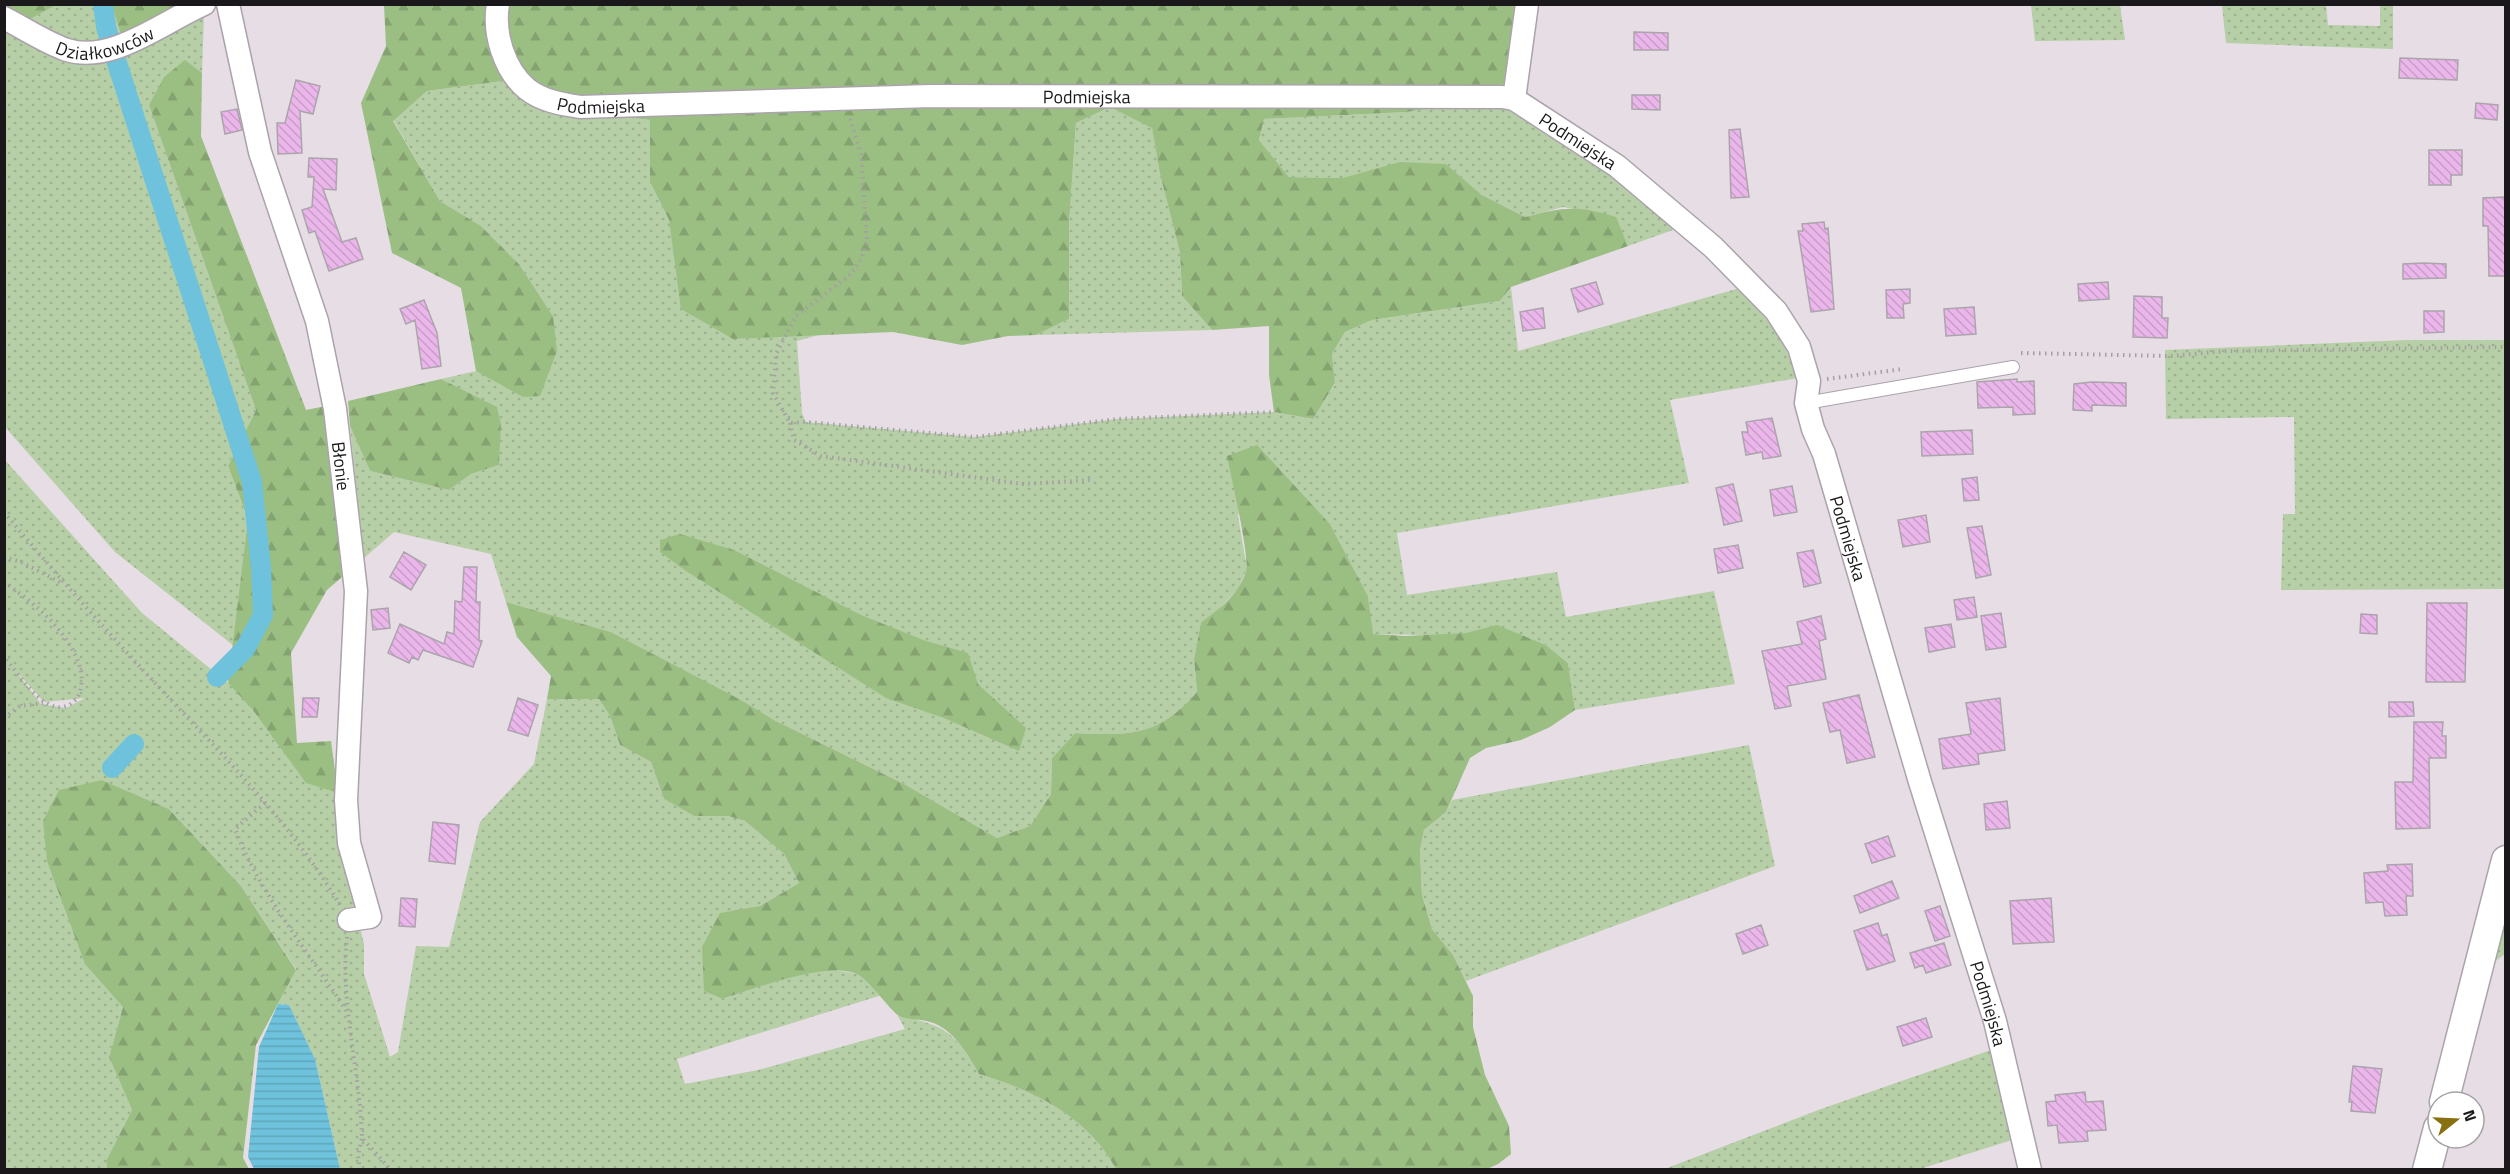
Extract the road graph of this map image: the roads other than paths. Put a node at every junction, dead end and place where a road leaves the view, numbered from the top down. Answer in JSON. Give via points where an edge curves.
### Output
{"nodes":[{"id":1,"x":204,"y":4,"type":"edge"},
{"id":2,"x":228,"y":4,"type":"edge"},
{"id":3,"x":498,"y":4,"type":"edge"},
{"id":4,"x":1527,"y":4,"type":"edge"},
{"id":5,"x":4,"y":18,"type":"edge"},
{"id":6,"x":1514,"y":99,"type":"junction"},
{"id":7,"x":2013,"y":367,"type":"dead end"},
{"id":8,"x":1808,"y":392,"type":"junction"},
{"id":9,"x":2505,"y":860,"type":"edge"},
{"id":10,"x":349,"y":920,"type":"road end"},
{"id":11,"x":2447,"y":1090,"type":"edge"},
{"id":12,"x":2432,"y":1150,"type":"edge"},
{"id":13,"x":2030,"y":1170,"type":"edge"},
{"id":14,"x":2427,"y":1170,"type":"edge"}],
"edges":[{"from":1,"to":5,"type":"street","name":"Działkowców","via":[[95,54],[65,49]]},
{"from":2,"to":10,"type":"street","name":"Błonie","via":[[260,152],[317,321],[335,409],[356,591],[346,762],[348,832],[370,917]]},
{"from":3,"to":6,"type":"street","name":"Podmiejska","via":[[498,41],[518,79],[527,89],[558,103],[579,107],[931,96]]},
{"from":4,"to":6,"type":"street"},
{"from":6,"to":8,"type":"street","name":"Podmiejska","via":[[1617,166],[1713,247],[1776,311],[1799,347]]},
{"from":7,"to":8,"type":"lane"},
{"from":8,"to":13,"type":"street","name":"Podmiejska","via":[[1813,429],[1824,454],[1995,1021]]},
{"from":9,"to":11,"type":"street"},
{"from":12,"to":14,"type":"street"}]}
